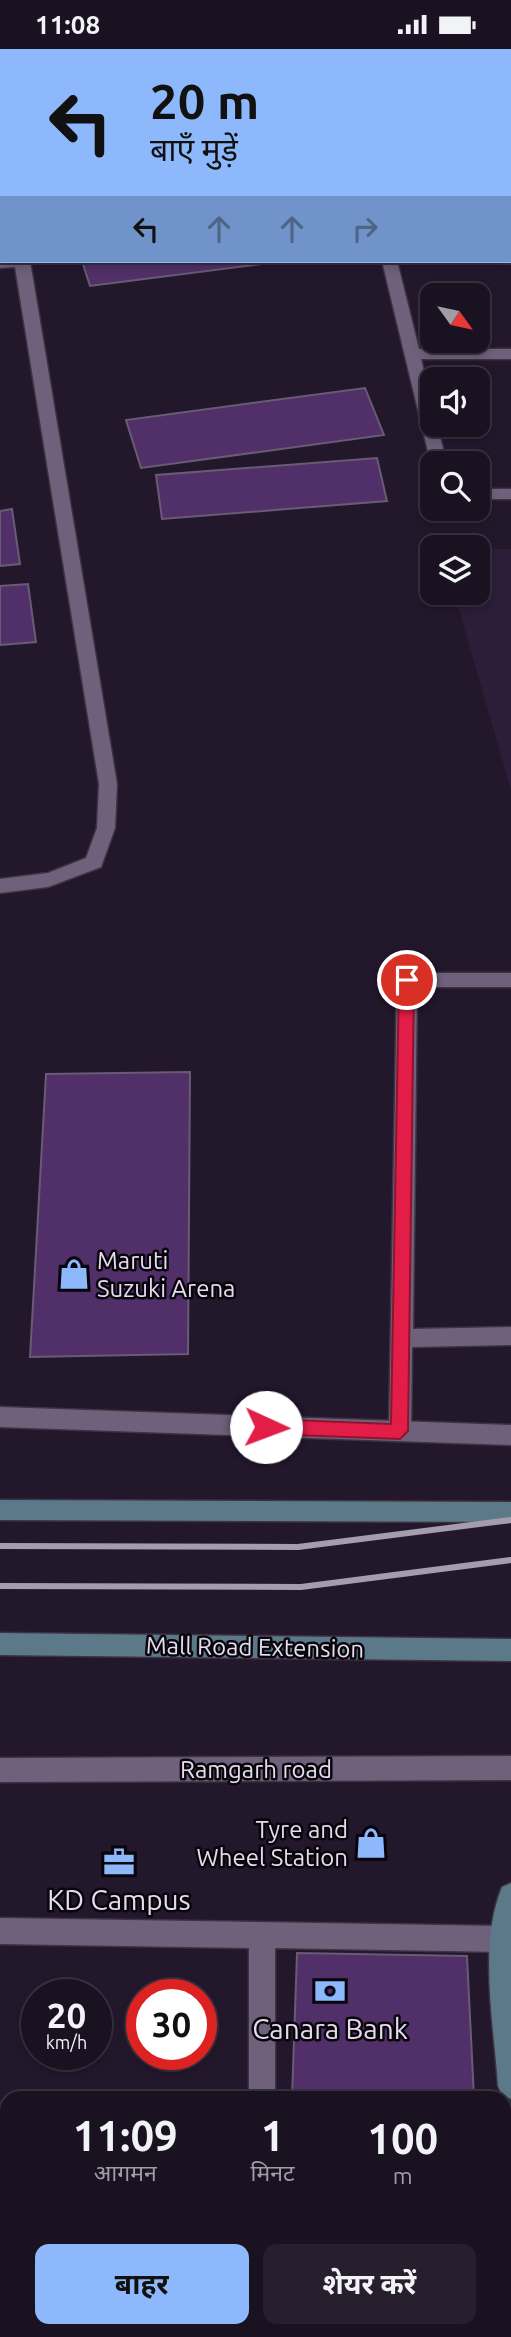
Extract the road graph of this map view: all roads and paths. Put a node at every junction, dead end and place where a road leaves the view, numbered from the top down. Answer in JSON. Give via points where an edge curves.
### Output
{"nodes":[{"id":1,"x":22,"y":263,"type":"edge"},
{"id":2,"x":389,"y":263,"type":"edge"},
{"id":3,"x":412,"y":354,"type":"junction"},
{"id":4,"x":511,"y":354,"type":"edge"},
{"id":5,"x":436,"y":451,"type":"edge"},
{"id":6,"x":490,"y":494,"type":"edge"},
{"id":7,"x":511,"y":494,"type":"edge"},
{"id":8,"x":0,"y":885,"type":"edge"},
{"id":9,"x":511,"y":979,"type":"edge"},
{"id":10,"x":511,"y":1336,"type":"edge"},
{"id":11,"x":401,"y":1338,"type":"junction"},
{"id":12,"x":0,"y":1417,"type":"edge"},
{"id":13,"x":400,"y":1431,"type":"junction"},
{"id":14,"x":511,"y":1435,"type":"edge"},
{"id":15,"x":0,"y":1510,"type":"edge"},
{"id":16,"x":511,"y":1512,"type":"edge"},
{"id":17,"x":0,"y":1644,"type":"edge"},
{"id":18,"x":511,"y":1650,"type":"edge"},
{"id":19,"x":511,"y":1768,"type":"edge"},
{"id":20,"x":0,"y":1770,"type":"edge"},
{"id":21,"x":511,"y":1896,"type":"edge"},
{"id":22,"x":0,"y":1931,"type":"edge"},
{"id":23,"x":262,"y":1935,"type":"junction"},
{"id":24,"x":502,"y":1939,"type":"junction"},
{"id":25,"x":511,"y":2086,"type":"edge"},
{"id":26,"x":262,"y":2091,"type":"edge"}],
"edges":[{"from":1,"to":8,"type":"street","via":[[108,784],[106,828],[94,862],[66,876],[29,885]]},
{"from":2,"to":3,"type":"street"},
{"from":3,"to":4,"type":"street"},
{"from":3,"to":5,"type":"street"},
{"from":6,"to":7,"type":"street"},
{"from":9,"to":11,"type":"street","via":[[407,980]]},
{"from":10,"to":11,"type":"street"},
{"from":11,"to":13,"type":"street"},
{"from":12,"to":13,"type":"street"},
{"from":13,"to":14,"type":"street"},
{"from":15,"to":16,"type":"main road"},
{"from":17,"to":18,"type":"main road","name":"Mall Road Extension"},
{"from":19,"to":20,"type":"street","name":"Ramgarh road"},
{"from":21,"to":24,"type":"main road"},
{"from":22,"to":23,"type":"street"},
{"from":23,"to":24,"type":"street"},
{"from":23,"to":26,"type":"street"},
{"from":24,"to":25,"type":"main road"}]}
